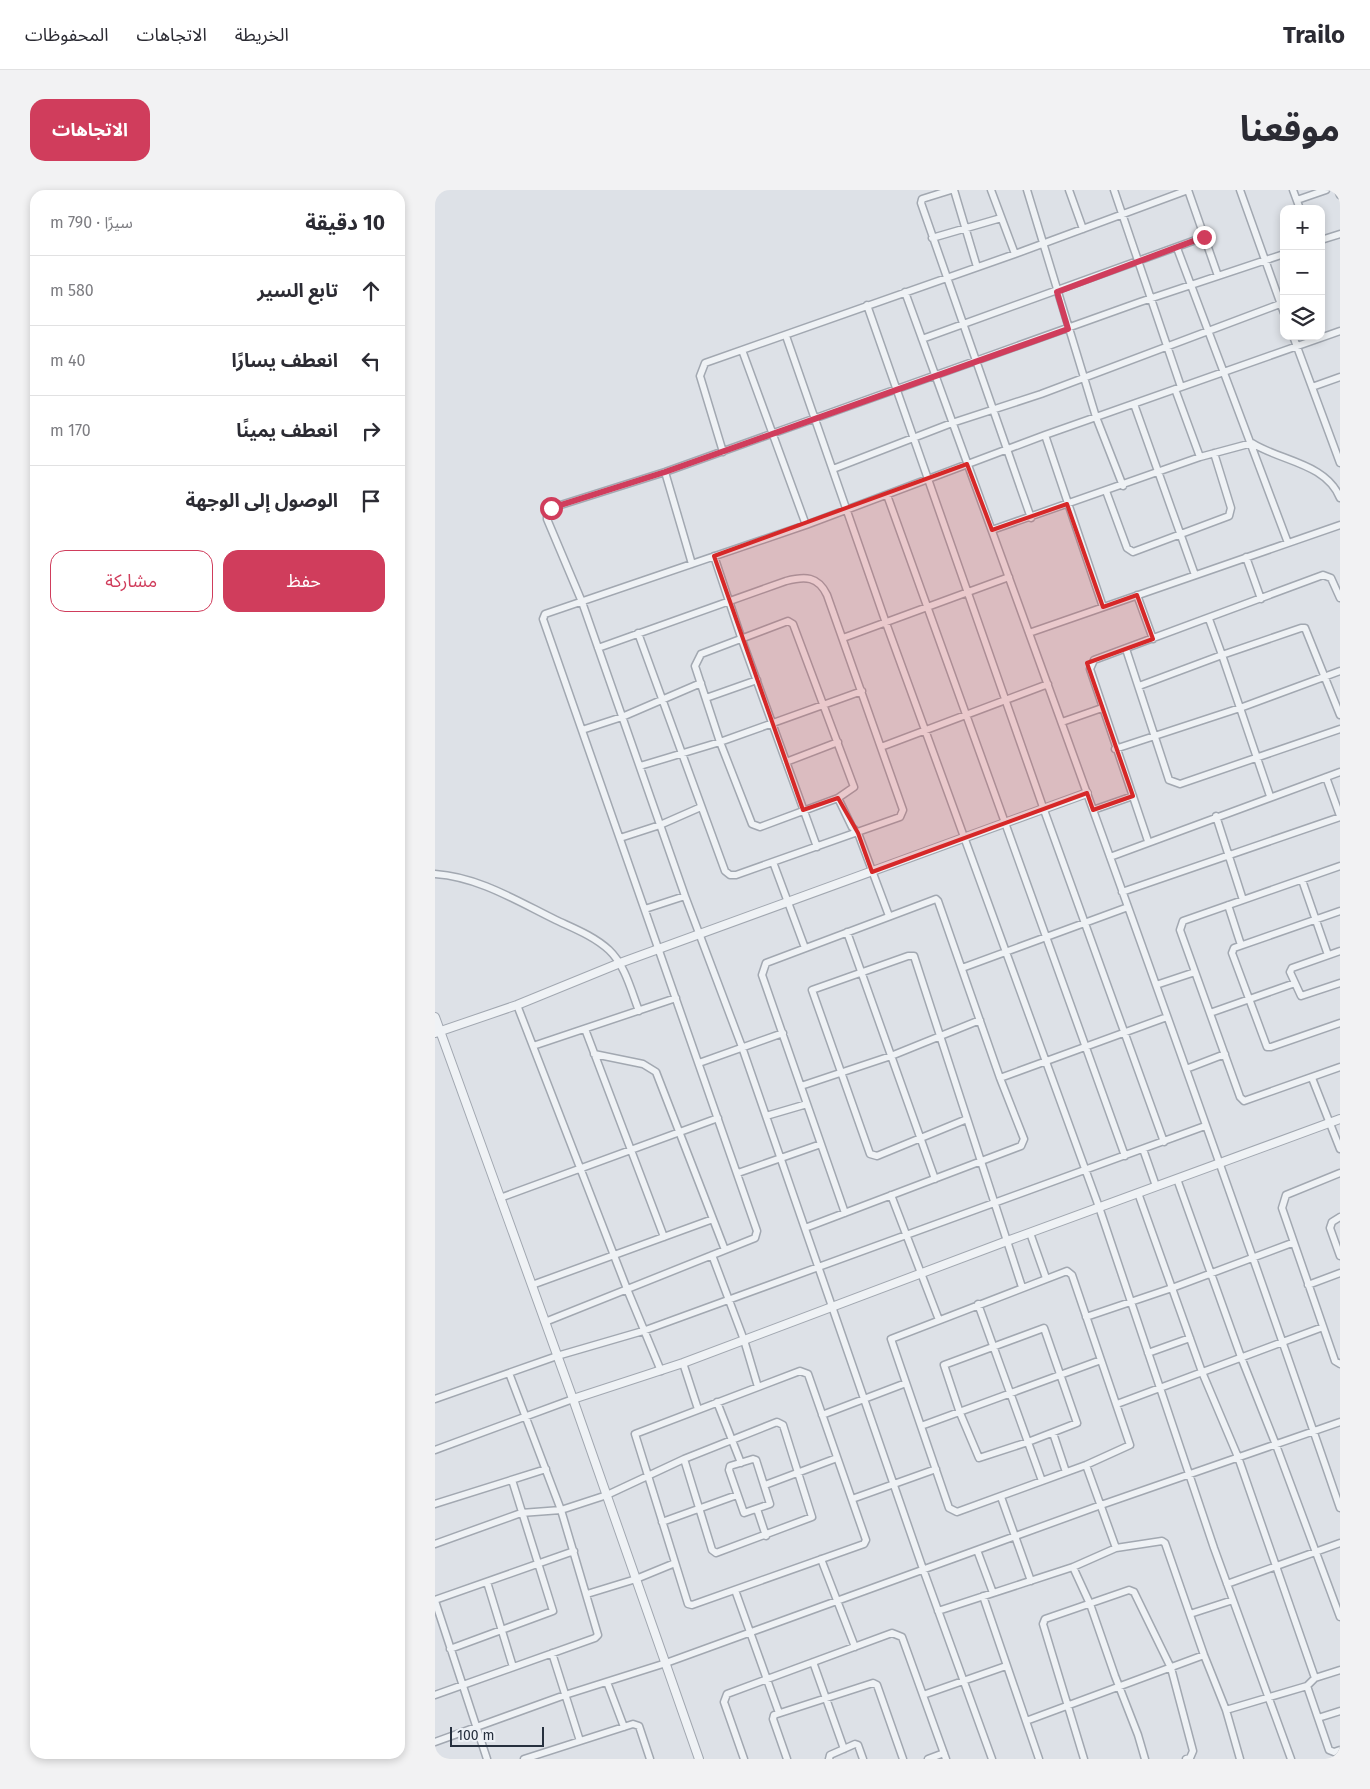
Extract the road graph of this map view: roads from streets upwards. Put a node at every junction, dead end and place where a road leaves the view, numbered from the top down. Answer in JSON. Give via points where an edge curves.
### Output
{"nodes":[{"id":1,"x":953,"y":190,"type":"edge"},
{"id":2,"x":991,"y":190,"type":"edge"},
{"id":3,"x":1027,"y":190,"type":"edge"},
{"id":4,"x":1069,"y":190,"type":"edge"},
{"id":5,"x":1114,"y":190,"type":"edge"},
{"id":6,"x":1188,"y":190,"type":"edge"},
{"id":7,"x":1240,"y":190,"type":"edge"},
{"id":8,"x":1293,"y":190,"type":"edge"},
{"id":9,"x":1326,"y":190,"type":"edge"},
{"id":10,"x":1339,"y":190,"type":"edge"},
{"id":11,"x":1340,"y":194,"type":"edge"},
{"id":12,"x":1297,"y":200,"type":"junction"},
{"id":13,"x":1299,"y":205,"type":"edge"},
{"id":14,"x":1122,"y":214,"type":"junction"},
{"id":15,"x":1001,"y":218,"type":"junction"},
{"id":16,"x":965,"y":228,"type":"junction"},
{"id":17,"x":1083,"y":229,"type":"junction"},
{"id":18,"x":1340,"y":234,"type":"edge"},
{"id":19,"x":1204,"y":237,"type":"junction"},
{"id":20,"x":932,"y":238,"type":"junction"},
{"id":21,"x":1325,"y":239,"type":"edge"},
{"id":22,"x":1044,"y":243,"type":"junction"},
{"id":23,"x":1177,"y":248,"type":"junction"},
{"id":24,"x":1015,"y":254,"type":"junction"},
{"id":25,"x":1280,"y":256,"type":"edge"},
{"id":26,"x":1266,"y":261,"type":"junction"},
{"id":27,"x":1138,"y":263,"type":"junction"},
{"id":28,"x":977,"y":267,"type":"junction"},
{"id":29,"x":1218,"y":276,"type":"junction"},
{"id":30,"x":946,"y":278,"type":"junction"},
{"id":31,"x":1193,"y":285,"type":"junction"},
{"id":32,"x":905,"y":292,"type":"junction"},
{"id":33,"x":1057,"y":292,"type":"junction"},
{"id":34,"x":1151,"y":299,"type":"junction"},
{"id":35,"x":1280,"y":304,"type":"joint"},
{"id":36,"x":867,"y":305,"type":"junction"},
{"id":37,"x":962,"y":326,"type":"junction"},
{"id":38,"x":1068,"y":329,"type":"junction"},
{"id":39,"x":1210,"y":331,"type":"junction"},
{"id":40,"x":1340,"y":331,"type":"edge"},
{"id":41,"x":786,"y":336,"type":"junction"},
{"id":42,"x":922,"y":339,"type":"junction"},
{"id":43,"x":1294,"y":340,"type":"edge"},
{"id":44,"x":1296,"y":346,"type":"junction"},
{"id":45,"x":1167,"y":347,"type":"junction"},
{"id":46,"x":742,"y":350,"type":"junction"},
{"id":47,"x":975,"y":363,"type":"junction"},
{"id":48,"x":1225,"y":371,"type":"junction"},
{"id":49,"x":935,"y":377,"type":"junction"},
{"id":50,"x":1340,"y":377,"type":"edge"},
{"id":51,"x":1084,"y":378,"type":"junction"},
{"id":52,"x":1312,"y":387,"type":"junction"},
{"id":53,"x":1178,"y":388,"type":"junction"},
{"id":54,"x":896,"y":390,"type":"junction"},
{"id":55,"x":1134,"y":404,"type":"junction"},
{"id":56,"x":991,"y":411,"type":"junction"},
{"id":57,"x":1096,"y":417,"type":"junction"},
{"id":58,"x":815,"y":419,"type":"junction"},
{"id":59,"x":952,"y":423,"type":"junction"},
{"id":60,"x":773,"y":434,"type":"junction"},
{"id":61,"x":1045,"y":435,"type":"junction"},
{"id":62,"x":912,"y":438,"type":"junction"},
{"id":63,"x":1251,"y":443,"type":"junction"},
{"id":64,"x":1337,"y":449,"type":"edge"},
{"id":65,"x":1007,"y":450,"type":"junction"},
{"id":66,"x":723,"y":452,"type":"junction"},
{"id":67,"x":1214,"y":453,"type":"junction"},
{"id":68,"x":1200,"y":457,"type":"junction"},
{"id":69,"x":1340,"y":463,"type":"edge"},
{"id":70,"x":967,"y":464,"type":"junction"},
{"id":71,"x":833,"y":469,"type":"junction"},
{"id":72,"x":665,"y":472,"type":"junction"},
{"id":73,"x":1160,"y":472,"type":"junction"},
{"id":74,"x":927,"y":480,"type":"junction"},
{"id":75,"x":1123,"y":486,"type":"junction"},
{"id":76,"x":1106,"y":491,"type":"junction"},
{"id":77,"x":887,"y":494,"type":"junction"},
{"id":78,"x":1340,"y":498,"type":"edge"},
{"id":79,"x":1067,"y":504,"type":"junction"},
{"id":80,"x":847,"y":510,"type":"junction"},
{"id":81,"x":1031,"y":518,"type":"junction"},
{"id":82,"x":806,"y":525,"type":"junction"},
{"id":83,"x":1340,"y":525,"type":"edge"},
{"id":84,"x":992,"y":530,"type":"junction"},
{"id":85,"x":1181,"y":534,"type":"junction"},
{"id":86,"x":1288,"y":543,"type":"junction"},
{"id":87,"x":714,"y":556,"type":"junction"},
{"id":88,"x":1246,"y":557,"type":"junction"},
{"id":89,"x":692,"y":564,"type":"junction"},
{"id":90,"x":1195,"y":575,"type":"junction"},
{"id":91,"x":1009,"y":577,"type":"junction"},
{"id":92,"x":967,"y":592,"type":"junction"},
{"id":93,"x":1137,"y":595,"type":"junction"},
{"id":94,"x":1340,"y":598,"type":"edge"},
{"id":95,"x":1261,"y":599,"type":"junction"},
{"id":96,"x":728,"y":601,"type":"junction"},
{"id":97,"x":582,"y":602,"type":"junction"},
{"id":98,"x":927,"y":607,"type":"junction"},
{"id":99,"x":1103,"y":607,"type":"junction"},
{"id":100,"x":1209,"y":619,"type":"junction"},
{"id":101,"x":886,"y":623,"type":"junction"},
{"id":102,"x":638,"y":633,"type":"junction"},
{"id":103,"x":1029,"y":633,"type":"junction"},
{"id":104,"x":843,"y":638,"type":"junction"},
{"id":105,"x":1153,"y":639,"type":"junction"},
{"id":106,"x":742,"y":640,"type":"junction"},
{"id":107,"x":599,"y":648,"type":"junction"},
{"id":108,"x":1126,"y":649,"type":"junction"},
{"id":109,"x":1222,"y":655,"type":"junction"},
{"id":110,"x":1340,"y":671,"type":"edge"},
{"id":111,"x":1326,"y":677,"type":"junction"},
{"id":112,"x":757,"y":680,"type":"junction"},
{"id":113,"x":701,"y":682,"type":"junction"},
{"id":114,"x":1048,"y":684,"type":"junction"},
{"id":115,"x":1139,"y":686,"type":"junction"},
{"id":116,"x":862,"y":691,"type":"junction"},
{"id":117,"x":706,"y":698,"type":"junction"},
{"id":118,"x":663,"y":699,"type":"junction"},
{"id":119,"x":1005,"y":700,"type":"junction"},
{"id":120,"x":824,"y":705,"type":"junction"},
{"id":121,"x":1102,"y":708,"type":"junction"},
{"id":122,"x":1240,"y":708,"type":"junction"},
{"id":123,"x":967,"y":715,"type":"junction"},
{"id":124,"x":1340,"y":715,"type":"edge"},
{"id":125,"x":622,"y":717,"type":"junction"},
{"id":126,"x":1062,"y":722,"type":"junction"},
{"id":127,"x":772,"y":724,"type":"junction"},
{"id":128,"x":1340,"y":729,"type":"edge"},
{"id":129,"x":583,"y":730,"type":"junction"},
{"id":130,"x":927,"y":731,"type":"junction"},
{"id":131,"x":1155,"y":737,"type":"junction"},
{"id":132,"x":720,"y":742,"type":"junction"},
{"id":133,"x":838,"y":742,"type":"junction"},
{"id":134,"x":881,"y":747,"type":"junction"},
{"id":135,"x":1115,"y":749,"type":"junction"},
{"id":136,"x":681,"y":753,"type":"junction"},
{"id":137,"x":1257,"y":759,"type":"junction"},
{"id":138,"x":786,"y":762,"type":"junction"},
{"id":139,"x":640,"y":766,"type":"junction"},
{"id":140,"x":1340,"y":772,"type":"edge"},
{"id":141,"x":1325,"y":778,"type":"junction"},
{"id":142,"x":1087,"y":793,"type":"junction"},
{"id":143,"x":1133,"y":796,"type":"junction"},
{"id":144,"x":1270,"y":796,"type":"junction"},
{"id":145,"x":838,"y":798,"type":"junction"},
{"id":146,"x":701,"y":807,"type":"junction"},
{"id":147,"x":803,"y":810,"type":"junction"},
{"id":148,"x":1044,"y":810,"type":"junction"},
{"id":149,"x":1093,"y":810,"type":"junction"},
{"id":150,"x":1215,"y":816,"type":"junction"},
{"id":151,"x":1340,"y":816,"type":"edge"},
{"id":152,"x":1007,"y":824,"type":"junction"},
{"id":153,"x":660,"y":825,"type":"junction"},
{"id":154,"x":858,"y":833,"type":"junction"},
{"id":155,"x":620,"y":838,"type":"junction"},
{"id":156,"x":965,"y":838,"type":"junction"},
{"id":157,"x":1148,"y":841,"type":"junction"},
{"id":158,"x":817,"y":847,"type":"junction"},
{"id":159,"x":1110,"y":857,"type":"junction"},
{"id":160,"x":1229,"y":857,"type":"junction"},
{"id":161,"x":773,"y":862,"type":"junction"},
{"id":162,"x":1340,"y":866,"type":"edge"},
{"id":163,"x":872,"y":872,"type":"junction"},
{"id":164,"x":435,"y":874,"type":"edge"},
{"id":165,"x":1301,"y":880,"type":"junction"},
{"id":166,"x":1122,"y":892,"type":"junction"},
{"id":167,"x":685,"y":896,"type":"junction"},
{"id":168,"x":1243,"y":900,"type":"junction"},
{"id":169,"x":788,"y":903,"type":"junction"},
{"id":170,"x":1228,"y":905,"type":"junction"},
{"id":171,"x":1128,"y":907,"type":"junction"},
{"id":172,"x":645,"y":909,"type":"junction"},
{"id":173,"x":1340,"y":911,"type":"edge"},
{"id":174,"x":889,"y":916,"type":"junction"},
{"id":175,"x":1316,"y":919,"type":"junction"},
{"id":176,"x":1085,"y":923,"type":"junction"},
{"id":177,"x":847,"y":932,"type":"junction"},
{"id":178,"x":700,"y":935,"type":"junction"},
{"id":179,"x":1047,"y":938,"type":"junction"},
{"id":180,"x":1241,"y":945,"type":"junction"},
{"id":181,"x":805,"y":948,"type":"junction"},
{"id":182,"x":659,"y":950,"type":"junction"},
{"id":183,"x":1340,"y":951,"type":"edge"},
{"id":184,"x":1005,"y":953,"type":"junction"},
{"id":185,"x":1327,"y":955,"type":"junction"},
{"id":186,"x":620,"y":963,"type":"junction"},
{"id":187,"x":962,"y":968,"type":"junction"},
{"id":188,"x":861,"y":972,"type":"junction"},
{"id":189,"x":1195,"y":972,"type":"junction"},
{"id":190,"x":1295,"y":983,"type":"junction"},
{"id":191,"x":1156,"y":985,"type":"junction"},
{"id":192,"x":1339,"y":985,"type":"edge"},
{"id":193,"x":676,"y":998,"type":"junction"},
{"id":194,"x":1247,"y":998,"type":"junction"},
{"id":195,"x":517,"y":1005,"type":"junction"},
{"id":196,"x":639,"y":1011,"type":"junction"},
{"id":197,"x":1210,"y":1013,"type":"junction"},
{"id":198,"x":435,"y":1017,"type":"edge"},
{"id":199,"x":1167,"y":1017,"type":"junction"},
{"id":200,"x":980,"y":1020,"type":"junction"},
{"id":201,"x":1340,"y":1023,"type":"edge"},
{"id":202,"x":585,"y":1029,"type":"junction"},
{"id":203,"x":438,"y":1032,"type":"edge"},
{"id":204,"x":783,"y":1033,"type":"junction"},
{"id":205,"x":1125,"y":1033,"type":"junction"},
{"id":206,"x":941,"y":1037,"type":"junction"},
{"id":207,"x":533,"y":1046,"type":"junction"},
{"id":208,"x":742,"y":1047,"type":"junction"},
{"id":209,"x":1086,"y":1048,"type":"junction"},
{"id":210,"x":594,"y":1054,"type":"junction"},
{"id":211,"x":1225,"y":1054,"type":"junction"},
{"id":212,"x":891,"y":1056,"type":"junction"},
{"id":213,"x":1046,"y":1062,"type":"junction"},
{"id":214,"x":699,"y":1063,"type":"junction"},
{"id":215,"x":1340,"y":1067,"type":"edge"},
{"id":216,"x":1186,"y":1069,"type":"junction"},
{"id":217,"x":839,"y":1073,"type":"junction"},
{"id":218,"x":1000,"y":1078,"type":"junction"},
{"id":219,"x":1312,"y":1078,"type":"junction"},
{"id":220,"x":801,"y":1086,"type":"junction"},
{"id":221,"x":807,"y":1104,"type":"junction"},
{"id":222,"x":766,"y":1116,"type":"junction"},
{"id":223,"x":718,"y":1118,"type":"junction"},
{"id":224,"x":967,"y":1119,"type":"junction"},
{"id":225,"x":1340,"y":1119,"type":"edge"},
{"id":226,"x":1330,"y":1123,"type":"junction"},
{"id":227,"x":1205,"y":1126,"type":"junction"},
{"id":228,"x":680,"y":1133,"type":"junction"},
{"id":229,"x":921,"y":1138,"type":"junction"},
{"id":230,"x":1164,"y":1142,"type":"junction"},
{"id":231,"x":821,"y":1144,"type":"junction"},
{"id":232,"x":1143,"y":1149,"type":"junction"},
{"id":233,"x":1340,"y":1149,"type":"edge"},
{"id":234,"x":629,"y":1151,"type":"junction"},
{"id":235,"x":1125,"y":1156,"type":"junction"},
{"id":236,"x":781,"y":1159,"type":"junction"},
{"id":237,"x":981,"y":1161,"type":"junction"},
{"id":238,"x":1218,"y":1164,"type":"junction"},
{"id":239,"x":580,"y":1168,"type":"junction"},
{"id":240,"x":1085,"y":1170,"type":"junction"},
{"id":241,"x":737,"y":1173,"type":"junction"},
{"id":242,"x":1340,"y":1174,"type":"edge"},
{"id":243,"x":1177,"y":1178,"type":"junction"},
{"id":244,"x":935,"y":1179,"type":"junction"},
{"id":245,"x":1156,"y":1186,"type":"junction"},
{"id":246,"x":1138,"y":1193,"type":"junction"},
{"id":247,"x":891,"y":1195,"type":"junction"},
{"id":248,"x":501,"y":1198,"type":"junction"},
{"id":249,"x":995,"y":1204,"type":"junction"},
{"id":250,"x":1099,"y":1207,"type":"junction"},
{"id":251,"x":845,"y":1213,"type":"junction"},
{"id":252,"x":1340,"y":1217,"type":"edge"},
{"id":253,"x":713,"y":1219,"type":"junction"},
{"id":254,"x":805,"y":1228,"type":"junction"},
{"id":255,"x":1030,"y":1233,"type":"junction"},
{"id":256,"x":906,"y":1235,"type":"junction"},
{"id":257,"x":664,"y":1237,"type":"junction"},
{"id":258,"x":1007,"y":1241,"type":"junction"},
{"id":259,"x":1292,"y":1243,"type":"junction"},
{"id":260,"x":725,"y":1250,"type":"junction"},
{"id":261,"x":614,"y":1255,"type":"junction"},
{"id":262,"x":712,"y":1255,"type":"junction"},
{"id":263,"x":1340,"y":1256,"type":"edge"},
{"id":264,"x":1252,"y":1257,"type":"junction"},
{"id":265,"x":819,"y":1266,"type":"junction"},
{"id":266,"x":1211,"y":1273,"type":"junction"},
{"id":267,"x":1340,"y":1273,"type":"edge"},
{"id":268,"x":921,"y":1274,"type":"junction"},
{"id":269,"x":1046,"y":1278,"type":"junction"},
{"id":270,"x":532,"y":1285,"type":"junction"},
{"id":271,"x":1308,"y":1285,"type":"junction"},
{"id":272,"x":1022,"y":1288,"type":"junction"},
{"id":273,"x":1172,"y":1288,"type":"junction"},
{"id":274,"x":627,"y":1289,"type":"junction"},
{"id":275,"x":729,"y":1300,"type":"junction"},
{"id":276,"x":1131,"y":1303,"type":"junction"},
{"id":277,"x":979,"y":1304,"type":"junction"},
{"id":278,"x":833,"y":1307,"type":"junction"},
{"id":279,"x":1086,"y":1317,"type":"junction"},
{"id":280,"x":939,"y":1320,"type":"junction"},
{"id":281,"x":545,"y":1322,"type":"junction"},
{"id":282,"x":1323,"y":1327,"type":"junction"},
{"id":283,"x":643,"y":1331,"type":"junction"},
{"id":284,"x":1190,"y":1338,"type":"junction"},
{"id":285,"x":744,"y":1340,"type":"junction"},
{"id":286,"x":1283,"y":1341,"type":"junction"},
{"id":287,"x":993,"y":1346,"type":"junction"},
{"id":288,"x":1148,"y":1353,"type":"junction"},
{"id":289,"x":557,"y":1356,"type":"junction"},
{"id":290,"x":1241,"y":1357,"type":"junction"},
{"id":291,"x":1101,"y":1360,"type":"junction"},
{"id":292,"x":683,"y":1363,"type":"junction"},
{"id":293,"x":1340,"y":1364,"type":"edge"},
{"id":294,"x":661,"y":1371,"type":"junction"},
{"id":295,"x":1202,"y":1372,"type":"junction"},
{"id":296,"x":509,"y":1373,"type":"junction"},
{"id":297,"x":1062,"y":1376,"type":"junction"},
{"id":298,"x":906,"y":1383,"type":"junction"},
{"id":299,"x":758,"y":1387,"type":"junction"},
{"id":300,"x":1160,"y":1388,"type":"junction"},
{"id":301,"x":1011,"y":1394,"type":"junction"},
{"id":302,"x":435,"y":1399,"type":"edge"},
{"id":303,"x":573,"y":1399,"type":"junction"},
{"id":304,"x":865,"y":1399,"type":"junction"},
{"id":305,"x":717,"y":1402,"type":"junction"},
{"id":306,"x":1117,"y":1404,"type":"junction"},
{"id":307,"x":698,"y":1409,"type":"junction"},
{"id":308,"x":960,"y":1413,"type":"junction"},
{"id":309,"x":823,"y":1415,"type":"junction"},
{"id":310,"x":525,"y":1416,"type":"junction"},
{"id":311,"x":1340,"y":1422,"type":"edge"},
{"id":312,"x":921,"y":1426,"type":"junction"},
{"id":313,"x":1314,"y":1432,"type":"junction"},
{"id":314,"x":1053,"y":1433,"type":"junction"},
{"id":315,"x":733,"y":1440,"type":"junction"},
{"id":316,"x":1028,"y":1442,"type":"junction"},
{"id":317,"x":1276,"y":1444,"type":"junction"},
{"id":318,"x":435,"y":1450,"type":"edge"},
{"id":319,"x":1237,"y":1457,"type":"junction"},
{"id":320,"x":837,"y":1458,"type":"junction"},
{"id":321,"x":683,"y":1459,"type":"junction"},
{"id":322,"x":741,"y":1463,"type":"junction"},
{"id":323,"x":1086,"y":1465,"type":"junction"},
{"id":324,"x":546,"y":1469,"type":"junction"},
{"id":325,"x":936,"y":1469,"type":"junction"},
{"id":326,"x":799,"y":1472,"type":"junction"},
{"id":327,"x":1066,"y":1472,"type":"junction"},
{"id":328,"x":1189,"y":1475,"type":"junction"},
{"id":329,"x":647,"y":1476,"type":"junction"},
{"id":330,"x":512,"y":1480,"type":"junction"},
{"id":331,"x":1042,"y":1481,"type":"junction"},
{"id":332,"x":765,"y":1485,"type":"junction"},
{"id":333,"x":894,"y":1485,"type":"junction"},
{"id":334,"x":737,"y":1495,"type":"junction"},
{"id":335,"x":607,"y":1496,"type":"junction"},
{"id":336,"x":1001,"y":1497,"type":"junction"},
{"id":337,"x":852,"y":1500,"type":"junction"},
{"id":338,"x":435,"y":1504,"type":"edge"},
{"id":339,"x":1101,"y":1506,"type":"junction"},
{"id":340,"x":1340,"y":1508,"type":"edge"},
{"id":341,"x":699,"y":1509,"type":"junction"},
{"id":342,"x":757,"y":1509,"type":"junction"},
{"id":343,"x":561,"y":1510,"type":"junction"},
{"id":344,"x":521,"y":1513,"type":"junction"},
{"id":345,"x":661,"y":1522,"type":"junction"},
{"id":346,"x":766,"y":1536,"type":"junction"},
{"id":347,"x":1016,"y":1536,"type":"junction"},
{"id":348,"x":1340,"y":1543,"type":"edge"},
{"id":349,"x":435,"y":1544,"type":"edge"},
{"id":350,"x":1116,"y":1548,"type":"junction"},
{"id":351,"x":977,"y":1550,"type":"junction"},
{"id":352,"x":574,"y":1551,"type":"junction"},
{"id":353,"x":1316,"y":1552,"type":"junction"},
{"id":354,"x":821,"y":1559,"type":"junction"},
{"id":355,"x":675,"y":1563,"type":"junction"},
{"id":356,"x":539,"y":1564,"type":"junction"},
{"id":357,"x":1073,"y":1567,"type":"junction"},
{"id":358,"x":1277,"y":1567,"type":"junction"},
{"id":359,"x":923,"y":1569,"type":"junction"},
{"id":360,"x":636,"y":1579,"type":"junction"},
{"id":361,"x":1031,"y":1581,"type":"junction"},
{"id":362,"x":487,"y":1582,"type":"junction"},
{"id":363,"x":1227,"y":1584,"type":"junction"},
{"id":364,"x":735,"y":1590,"type":"junction"},
{"id":365,"x":993,"y":1593,"type":"junction"},
{"id":366,"x":587,"y":1594,"type":"junction"},
{"id":367,"x":983,"y":1596,"type":"junction"},
{"id":368,"x":435,"y":1600,"type":"edge"},
{"id":369,"x":1233,"y":1600,"type":"junction"},
{"id":370,"x":837,"y":1601,"type":"junction"},
{"id":371,"x":1090,"y":1604,"type":"junction"},
{"id":372,"x":938,"y":1611,"type":"junction"},
{"id":373,"x":1189,"y":1614,"type":"junction"},
{"id":374,"x":1340,"y":1618,"type":"edge"},
{"id":375,"x":503,"y":1630,"type":"junction"},
{"id":376,"x":749,"y":1633,"type":"junction"},
{"id":377,"x":855,"y":1647,"type":"junction"},
{"id":378,"x":450,"y":1649,"type":"junction"},
{"id":379,"x":552,"y":1653,"type":"junction"},
{"id":380,"x":1203,"y":1655,"type":"junction"},
{"id":381,"x":813,"y":1662,"type":"junction"},
{"id":382,"x":666,"y":1663,"type":"junction"},
{"id":383,"x":1007,"y":1666,"type":"junction"},
{"id":384,"x":513,"y":1667,"type":"junction"},
{"id":385,"x":1171,"y":1668,"type":"junction"},
{"id":386,"x":1340,"y":1670,"type":"edge"},
{"id":387,"x":1315,"y":1678,"type":"junction"},
{"id":388,"x":767,"y":1679,"type":"junction"},
{"id":389,"x":964,"y":1680,"type":"junction"},
{"id":390,"x":607,"y":1682,"type":"junction"},
{"id":391,"x":461,"y":1685,"type":"junction"},
{"id":392,"x":1307,"y":1686,"type":"junction"},
{"id":393,"x":1120,"y":1687,"type":"junction"},
{"id":394,"x":435,"y":1695,"type":"edge"},
{"id":395,"x":565,"y":1695,"type":"junction"},
{"id":396,"x":923,"y":1695,"type":"junction"},
{"id":397,"x":827,"y":1698,"type":"junction"},
{"id":398,"x":1269,"y":1698,"type":"junction"},
{"id":399,"x":1066,"y":1706,"type":"junction"},
{"id":400,"x":1226,"y":1710,"type":"junction"},
{"id":401,"x":1340,"y":1711,"type":"edge"},
{"id":402,"x":779,"y":1713,"type":"junction"},
{"id":403,"x":1318,"y":1718,"type":"junction"},
{"id":404,"x":1026,"y":1721,"type":"junction"},
{"id":405,"x":476,"y":1727,"type":"junction"},
{"id":406,"x":624,"y":1727,"type":"junction"},
{"id":407,"x":580,"y":1741,"type":"junction"},
{"id":408,"x":435,"y":1742,"type":"edge"},
{"id":409,"x":844,"y":1749,"type":"junction"},
{"id":410,"x":1340,"y":1750,"type":"edge"},
{"id":411,"x":945,"y":1756,"type":"edge"},
{"id":412,"x":487,"y":1759,"type":"edge"},
{"id":413,"x":524,"y":1759,"type":"edge"},
{"id":414,"x":650,"y":1759,"type":"edge"},
{"id":415,"x":699,"y":1759,"type":"edge"},
{"id":416,"x":743,"y":1759,"type":"edge"},
{"id":417,"x":787,"y":1759,"type":"edge"},
{"id":418,"x":829,"y":1759,"type":"edge"},
{"id":419,"x":863,"y":1759,"type":"edge"},
{"id":420,"x":903,"y":1759,"type":"edge"},
{"id":421,"x":928,"y":1759,"type":"edge"},
{"id":422,"x":992,"y":1759,"type":"edge"},
{"id":423,"x":1039,"y":1759,"type":"edge"},
{"id":424,"x":1083,"y":1759,"type":"edge"},
{"id":425,"x":1145,"y":1759,"type":"edge"},
{"id":426,"x":1186,"y":1759,"type":"edge"},
{"id":427,"x":1240,"y":1759,"type":"edge"},
{"id":428,"x":1291,"y":1759,"type":"edge"}],
"edges":[{"from":1,"to":16,"type":"street"},
{"from":1,"to":20,"type":"street","via":[[921,201]]},
{"from":2,"to":15,"type":"street"},
{"from":3,"to":22,"type":"street"},
{"from":4,"to":17,"type":"street"},
{"from":5,"to":14,"type":"street"},
{"from":6,"to":14,"type":"street"},
{"from":6,"to":19,"type":"street"},
{"from":7,"to":26,"type":"street"},
{"from":8,"to":12,"type":"street"},
{"from":9,"to":12,"type":"street"},
{"from":10,"to":11,"type":"street"},
{"from":12,"to":13,"type":"street"},
{"from":14,"to":17,"type":"street"},
{"from":14,"to":27,"type":"street"},
{"from":15,"to":16,"type":"street"},
{"from":15,"to":24,"type":"street"},
{"from":16,"to":20,"type":"street"},
{"from":16,"to":28,"type":"street"},
{"from":17,"to":22,"type":"street"},
{"from":18,"to":21,"type":"street"},
{"from":19,"to":23,"type":"street"},
{"from":19,"to":29,"type":"street"},
{"from":20,"to":30,"type":"street"},
{"from":22,"to":24,"type":"street"},
{"from":22,"to":33,"type":"street"},
{"from":23,"to":27,"type":"street"},
{"from":23,"to":31,"type":"street"},
{"from":24,"to":28,"type":"street"},
{"from":25,"to":26,"type":"street"},
{"from":26,"to":29,"type":"street"},
{"from":26,"to":35,"type":"street"},
{"from":27,"to":33,"type":"street"},
{"from":27,"to":34,"type":"street"},
{"from":28,"to":30,"type":"street"},
{"from":29,"to":31,"type":"street"},
{"from":30,"to":32,"type":"street"},
{"from":30,"to":37,"type":"street"},
{"from":31,"to":34,"type":"street"},
{"from":31,"to":39,"type":"street"},
{"from":32,"to":36,"type":"street"},
{"from":32,"to":42,"type":"street"},
{"from":33,"to":37,"type":"street"},
{"from":33,"to":38,"type":"street"},
{"from":34,"to":38,"type":"street"},
{"from":34,"to":45,"type":"street"},
{"from":35,"to":39,"type":"street"},
{"from":36,"to":41,"type":"street"},
{"from":36,"to":54,"type":"street"},
{"from":37,"to":42,"type":"street"},
{"from":37,"to":47,"type":"street"},
{"from":38,"to":47,"type":"street"},
{"from":38,"to":51,"type":"street"},
{"from":39,"to":45,"type":"street"},
{"from":39,"to":48,"type":"street"},
{"from":40,"to":44,"type":"street"},
{"from":41,"to":46,"type":"street"},
{"from":41,"to":58,"type":"street"},
{"from":42,"to":49,"type":"street"},
{"from":43,"to":44,"type":"street"},
{"from":44,"to":48,"type":"street"},
{"from":44,"to":52,"type":"street"},
{"from":45,"to":51,"type":"street"},
{"from":45,"to":53,"type":"street"},
{"from":46,"to":60,"type":"street"},
{"from":46,"to":66,"type":"street","via":[[705,363],[700,371]]},
{"from":47,"to":49,"type":"street"},
{"from":47,"to":56,"type":"street"},
{"from":48,"to":53,"type":"street"},
{"from":48,"to":63,"type":"street"},
{"from":49,"to":54,"type":"street"},
{"from":49,"to":59,"type":"street"},
{"from":50,"to":52,"type":"street"},
{"from":51,"to":56,"type":"street"},
{"from":51,"to":57,"type":"street"},
{"from":52,"to":64,"type":"street"},
{"from":53,"to":55,"type":"street"},
{"from":53,"to":68,"type":"street"},
{"from":54,"to":58,"type":"street"},
{"from":54,"to":62,"type":"street"},
{"from":55,"to":57,"type":"street"},
{"from":55,"to":73,"type":"street"},
{"from":56,"to":59,"type":"street"},
{"from":56,"to":65,"type":"street"},
{"from":57,"to":61,"type":"street"},
{"from":57,"to":75,"type":"street"},
{"from":58,"to":60,"type":"street"},
{"from":58,"to":71,"type":"street"},
{"from":59,"to":62,"type":"street"},
{"from":59,"to":70,"type":"street"},
{"from":60,"to":66,"type":"street"},
{"from":60,"to":82,"type":"street"},
{"from":61,"to":65,"type":"street"},
{"from":61,"to":79,"type":"street"},
{"from":62,"to":71,"type":"street"},
{"from":62,"to":74,"type":"street"},
{"from":63,"to":67,"type":"street"},
{"from":63,"to":78,"type":"street","via":[[1319,472],[1329,480]]},
{"from":63,"to":86,"type":"street"},
{"from":64,"to":69,"type":"street"},
{"from":65,"to":70,"type":"street"},
{"from":65,"to":81,"type":"street"},
{"from":66,"to":72,"type":"street"},
{"from":67,"to":68,"type":"street"},
{"from":67,"to":85,"type":"street","via":[[1231,513]]},
{"from":68,"to":73,"type":"street"},
{"from":70,"to":74,"type":"street"},
{"from":70,"to":84,"type":"street"},
{"from":71,"to":80,"type":"street"},
{"from":72,"to":89,"type":"street"},
{"from":72,"to":97,"type":"street","via":[[551,508],[547,512],[547,519]]},
{"from":73,"to":75,"type":"street"},
{"from":73,"to":85,"type":"street"},
{"from":74,"to":77,"type":"street"},
{"from":74,"to":92,"type":"street"},
{"from":75,"to":76,"type":"street"},
{"from":76,"to":79,"type":"street"},
{"from":76,"to":85,"type":"street","via":[[1130,552]]},
{"from":77,"to":80,"type":"street"},
{"from":77,"to":98,"type":"street"},
{"from":79,"to":81,"type":"street"},
{"from":79,"to":99,"type":"street"},
{"from":80,"to":82,"type":"street"},
{"from":80,"to":101,"type":"street"},
{"from":81,"to":84,"type":"street"},
{"from":82,"to":87,"type":"street"},
{"from":83,"to":86,"type":"street"},
{"from":84,"to":91,"type":"street"},
{"from":85,"to":90,"type":"street"},
{"from":86,"to":88,"type":"street"},
{"from":87,"to":89,"type":"street"},
{"from":87,"to":96,"type":"street"},
{"from":88,"to":90,"type":"street"},
{"from":88,"to":95,"type":"street"},
{"from":89,"to":97,"type":"street"},
{"from":90,"to":93,"type":"street"},
{"from":91,"to":92,"type":"street"},
{"from":91,"to":103,"type":"street"},
{"from":92,"to":98,"type":"street"},
{"from":92,"to":119,"type":"street"},
{"from":93,"to":99,"type":"street"},
{"from":93,"to":105,"type":"street"},
{"from":94,"to":95,"type":"street","via":[[1331,578],[1323,575]]},
{"from":95,"to":100,"type":"street"},
{"from":96,"to":102,"type":"street"},
{"from":96,"to":104,"type":"street","via":[[786,581],[812,578],[825,590]]},
{"from":96,"to":106,"type":"street"},
{"from":97,"to":107,"type":"street"},
{"from":97,"to":129,"type":"street","via":[[548,613],[543,619]]},
{"from":98,"to":101,"type":"street"},
{"from":98,"to":123,"type":"street"},
{"from":99,"to":103,"type":"street"},
{"from":100,"to":105,"type":"street"},
{"from":100,"to":109,"type":"street"},
{"from":101,"to":104,"type":"street"},
{"from":101,"to":130,"type":"street"},
{"from":102,"to":107,"type":"street"},
{"from":102,"to":118,"type":"street"},
{"from":103,"to":114,"type":"street"},
{"from":104,"to":116,"type":"street"},
{"from":105,"to":108,"type":"street"},
{"from":106,"to":112,"type":"street"},
{"from":106,"to":113,"type":"street","via":[[701,654],[695,666]]},
{"from":106,"to":120,"type":"street","via":[[781,622],[793,624]]},
{"from":107,"to":125,"type":"street"},
{"from":108,"to":115,"type":"street"},
{"from":108,"to":121,"type":"street","via":[[1091,664]]},
{"from":109,"to":111,"type":"street","via":[[1305,628]]},
{"from":109,"to":115,"type":"street"},
{"from":109,"to":122,"type":"street"},
{"from":110,"to":111,"type":"street"},
{"from":111,"to":122,"type":"street"},
{"from":111,"to":124,"type":"street"},
{"from":112,"to":117,"type":"street"},
{"from":112,"to":127,"type":"street"},
{"from":113,"to":117,"type":"street"},
{"from":113,"to":118,"type":"street"},
{"from":114,"to":119,"type":"street"},
{"from":114,"to":126,"type":"street"},
{"from":115,"to":131,"type":"street"},
{"from":116,"to":120,"type":"street"},
{"from":116,"to":134,"type":"street"},
{"from":117,"to":132,"type":"street"},
{"from":118,"to":125,"type":"street"},
{"from":118,"to":136,"type":"street"},
{"from":119,"to":123,"type":"street"},
{"from":119,"to":148,"type":"street"},
{"from":120,"to":127,"type":"street"},
{"from":120,"to":133,"type":"street"},
{"from":121,"to":126,"type":"street"},
{"from":121,"to":135,"type":"street"},
{"from":122,"to":131,"type":"street"},
{"from":122,"to":137,"type":"street"},
{"from":123,"to":130,"type":"street"},
{"from":123,"to":152,"type":"street"},
{"from":125,"to":129,"type":"street"},
{"from":125,"to":139,"type":"street"},
{"from":126,"to":142,"type":"street"},
{"from":127,"to":132,"type":"street"},
{"from":127,"to":138,"type":"street"},
{"from":128,"to":137,"type":"street"},
{"from":129,"to":155,"type":"street"},
{"from":130,"to":134,"type":"street"},
{"from":130,"to":156,"type":"street"},
{"from":131,"to":135,"type":"street"},
{"from":131,"to":137,"type":"street","via":[[1169,780],[1174,783],[1180,784]]},
{"from":132,"to":136,"type":"street"},
{"from":132,"to":147,"type":"street","via":[[751,824],[759,827]]},
{"from":133,"to":138,"type":"street"},
{"from":133,"to":145,"type":"street","via":[[854,784],[852,790]]},
{"from":134,"to":154,"type":"street","via":[[903,814]]},
{"from":135,"to":143,"type":"street"},
{"from":136,"to":139,"type":"street"},
{"from":136,"to":146,"type":"street"},
{"from":137,"to":144,"type":"street"},
{"from":138,"to":147,"type":"street"},
{"from":139,"to":153,"type":"street"},
{"from":140,"to":141,"type":"street"},
{"from":141,"to":144,"type":"street"},
{"from":141,"to":151,"type":"street"},
{"from":142,"to":148,"type":"street"},
{"from":142,"to":149,"type":"street"},
{"from":143,"to":149,"type":"street"},
{"from":143,"to":157,"type":"street"},
{"from":144,"to":150,"type":"street"},
{"from":145,"to":147,"type":"street"},
{"from":145,"to":154,"type":"street"},
{"from":146,"to":153,"type":"street"},
{"from":146,"to":161,"type":"street","via":[[725,872],[736,875]]},
{"from":147,"to":158,"type":"street"},
{"from":148,"to":152,"type":"street"},
{"from":148,"to":176,"type":"street"},
{"from":149,"to":159,"type":"street"},
{"from":150,"to":157,"type":"street"},
{"from":150,"to":160,"type":"street"},
{"from":151,"to":160,"type":"street"},
{"from":152,"to":156,"type":"street"},
{"from":152,"to":179,"type":"street"},
{"from":153,"to":155,"type":"street"},
{"from":153,"to":167,"type":"street"},
{"from":154,"to":158,"type":"street"},
{"from":154,"to":163,"type":"street"},
{"from":155,"to":172,"type":"street"},
{"from":156,"to":163,"type":"street"},
{"from":156,"to":184,"type":"street"},
{"from":157,"to":159,"type":"street"},
{"from":158,"to":161,"type":"street"},
{"from":159,"to":166,"type":"street"},
{"from":160,"to":166,"type":"street"},
{"from":160,"to":168,"type":"street"},
{"from":161,"to":169,"type":"street"},
{"from":162,"to":165,"type":"street"},
{"from":163,"to":169,"type":"street"},
{"from":163,"to":174,"type":"street"},
{"from":164,"to":186,"type":"street","via":[[470,880],[514,898],[594,939]]},
{"from":165,"to":168,"type":"street"},
{"from":165,"to":175,"type":"street"},
{"from":166,"to":171,"type":"street"},
{"from":167,"to":172,"type":"street"},
{"from":167,"to":178,"type":"street"},
{"from":168,"to":170,"type":"street"},
{"from":169,"to":178,"type":"street"},
{"from":169,"to":181,"type":"street"},
{"from":170,"to":180,"type":"street"},
{"from":170,"to":189,"type":"street","via":[[1183,921],[1180,925]]},
{"from":171,"to":176,"type":"street"},
{"from":171,"to":191,"type":"street"},
{"from":172,"to":182,"type":"street"},
{"from":173,"to":175,"type":"street"},
{"from":174,"to":177,"type":"street"},
{"from":174,"to":187,"type":"street","via":[[932,899],[938,901]]},
{"from":175,"to":180,"type":"street"},
{"from":175,"to":185,"type":"street"},
{"from":176,"to":179,"type":"street"},
{"from":176,"to":205,"type":"street"},
{"from":177,"to":181,"type":"street"},
{"from":177,"to":188,"type":"street"},
{"from":178,"to":182,"type":"street"},
{"from":178,"to":208,"type":"street"},
{"from":179,"to":184,"type":"street"},
{"from":179,"to":209,"type":"street"},
{"from":180,"to":194,"type":"street","via":[[1232,953]]},
{"from":181,"to":204,"type":"street","via":[[766,964],[763,969]]},
{"from":182,"to":186,"type":"street"},
{"from":182,"to":193,"type":"street"},
{"from":183,"to":185,"type":"street"},
{"from":184,"to":187,"type":"street"},
{"from":184,"to":213,"type":"street"},
{"from":185,"to":190,"type":"street","via":[[1292,968]]},
{"from":186,"to":195,"type":"street"},
{"from":186,"to":196,"type":"street"},
{"from":187,"to":200,"type":"street"},
{"from":188,"to":206,"type":"street","via":[[914,956]]},
{"from":188,"to":212,"type":"street"},
{"from":188,"to":217,"type":"street","via":[[811,990]]},
{"from":189,"to":191,"type":"street"},
{"from":189,"to":197,"type":"street"},
{"from":190,"to":192,"type":"street","via":[[1301,996]]},
{"from":190,"to":194,"type":"street"},
{"from":191,"to":199,"type":"street"},
{"from":193,"to":196,"type":"street"},
{"from":193,"to":214,"type":"street"},
{"from":194,"to":197,"type":"street"},
{"from":194,"to":201,"type":"street","via":[[1267,1047]]},
{"from":195,"to":203,"type":"street"},
{"from":195,"to":207,"type":"street"},
{"from":196,"to":202,"type":"street"},
{"from":197,"to":211,"type":"street"},
{"from":198,"to":203,"type":"street"},
{"from":199,"to":205,"type":"street"},
{"from":199,"to":216,"type":"street"},
{"from":200,"to":206,"type":"street"},
{"from":200,"to":218,"type":"street"},
{"from":202,"to":207,"type":"street"},
{"from":202,"to":210,"type":"street"},
{"from":203,"to":248,"type":"street"},
{"from":204,"to":208,"type":"street"},
{"from":204,"to":220,"type":"street"},
{"from":205,"to":209,"type":"street"},
{"from":205,"to":230,"type":"street"},
{"from":206,"to":212,"type":"street"},
{"from":206,"to":224,"type":"street"},
{"from":207,"to":239,"type":"street"},
{"from":208,"to":214,"type":"street"},
{"from":208,"to":222,"type":"street"},
{"from":209,"to":213,"type":"street"},
{"from":209,"to":235,"type":"street"},
{"from":210,"to":228,"type":"street","via":[[643,1064],[656,1072]]},
{"from":210,"to":234,"type":"street"},
{"from":211,"to":216,"type":"street"},
{"from":211,"to":219,"type":"street","via":[[1244,1101]]},
{"from":212,"to":217,"type":"street"},
{"from":212,"to":229,"type":"street"},
{"from":213,"to":218,"type":"street"},
{"from":213,"to":240,"type":"street"},
{"from":214,"to":223,"type":"street"},
{"from":215,"to":219,"type":"street"},
{"from":216,"to":227,"type":"street"},
{"from":217,"to":220,"type":"street"},
{"from":217,"to":229,"type":"street","via":[[870,1154],[877,1156]]},
{"from":218,"to":237,"type":"street","via":[[1024,1139],[1018,1149]]},
{"from":219,"to":226,"type":"street"},
{"from":220,"to":221,"type":"street"},
{"from":221,"to":222,"type":"street"},
{"from":221,"to":231,"type":"street"},
{"from":222,"to":236,"type":"street"},
{"from":223,"to":228,"type":"street"},
{"from":223,"to":241,"type":"street"},
{"from":224,"to":229,"type":"street"},
{"from":224,"to":237,"type":"street"},
{"from":225,"to":226,"type":"street"},
{"from":226,"to":233,"type":"street"},
{"from":226,"to":238,"type":"street"},
{"from":227,"to":230,"type":"street"},
{"from":227,"to":238,"type":"street"},
{"from":228,"to":234,"type":"street"},
{"from":228,"to":253,"type":"street"},
{"from":229,"to":244,"type":"street"},
{"from":230,"to":232,"type":"street"},
{"from":231,"to":236,"type":"street"},
{"from":231,"to":251,"type":"street"},
{"from":232,"to":235,"type":"street"},
{"from":232,"to":245,"type":"street"},
{"from":234,"to":239,"type":"street"},
{"from":234,"to":257,"type":"street"},
{"from":235,"to":240,"type":"street"},
{"from":236,"to":241,"type":"street"},
{"from":236,"to":254,"type":"street"},
{"from":237,"to":244,"type":"street"},
{"from":237,"to":249,"type":"street"},
{"from":238,"to":243,"type":"street"},
{"from":238,"to":264,"type":"street"},
{"from":239,"to":248,"type":"street"},
{"from":239,"to":261,"type":"street"},
{"from":240,"to":249,"type":"street"},
{"from":240,"to":250,"type":"street"},
{"from":241,"to":260,"type":"street","via":[[757,1235]]},
{"from":242,"to":259,"type":"street","via":[[1286,1195],[1282,1208]]},
{"from":243,"to":245,"type":"street"},
{"from":243,"to":266,"type":"street"},
{"from":244,"to":247,"type":"street"},
{"from":245,"to":246,"type":"street"},
{"from":246,"to":250,"type":"street"},
{"from":246,"to":273,"type":"street"},
{"from":247,"to":251,"type":"street"},
{"from":247,"to":256,"type":"street"},
{"from":248,"to":270,"type":"street"},
{"from":249,"to":256,"type":"street"},
{"from":249,"to":258,"type":"street"},
{"from":250,"to":255,"type":"street"},
{"from":250,"to":276,"type":"street"},
{"from":251,"to":254,"type":"street"},
{"from":252,"to":263,"type":"street","via":[[1332,1222],[1330,1228]]},
{"from":253,"to":257,"type":"street"},
{"from":253,"to":260,"type":"street"},
{"from":254,"to":265,"type":"street"},
{"from":255,"to":258,"type":"street"},
{"from":255,"to":269,"type":"street"},
{"from":256,"to":265,"type":"street"},
{"from":256,"to":268,"type":"street"},
{"from":257,"to":261,"type":"street"},
{"from":258,"to":268,"type":"street"},
{"from":258,"to":272,"type":"street"},
{"from":259,"to":264,"type":"street"},
{"from":259,"to":271,"type":"street"},
{"from":260,"to":262,"type":"street"},
{"from":261,"to":270,"type":"street"},
{"from":261,"to":274,"type":"street"},
{"from":262,"to":274,"type":"street"},
{"from":262,"to":275,"type":"street"},
{"from":264,"to":266,"type":"street"},
{"from":264,"to":286,"type":"street"},
{"from":265,"to":275,"type":"street"},
{"from":265,"to":278,"type":"street"},
{"from":266,"to":273,"type":"street"},
{"from":266,"to":290,"type":"street"},
{"from":267,"to":271,"type":"street"},
{"from":268,"to":278,"type":"street"},
{"from":268,"to":280,"type":"street"},
{"from":269,"to":272,"type":"street"},
{"from":269,"to":279,"type":"street","via":[[1067,1272],[1073,1275]]},
{"from":270,"to":281,"type":"street"},
{"from":271,"to":282,"type":"street"},
{"from":272,"to":277,"type":"street"},
{"from":273,"to":276,"type":"street"},
{"from":273,"to":284,"type":"street"},
{"from":274,"to":281,"type":"street"},
{"from":274,"to":283,"type":"street"},
{"from":275,"to":283,"type":"street"},
{"from":275,"to":285,"type":"street"},
{"from":276,"to":279,"type":"street"},
{"from":276,"to":288,"type":"street"},
{"from":277,"to":280,"type":"street"},
{"from":277,"to":287,"type":"street"},
{"from":278,"to":285,"type":"street"},
{"from":278,"to":304,"type":"street"},
{"from":279,"to":291,"type":"street"},
{"from":280,"to":298,"type":"street","via":[[891,1339]]},
{"from":281,"to":289,"type":"street"},
{"from":282,"to":286,"type":"street"},
{"from":282,"to":293,"type":"street","via":[[1335,1362]]},
{"from":283,"to":289,"type":"street"},
{"from":283,"to":294,"type":"street"},
{"from":284,"to":288,"type":"street"},
{"from":284,"to":295,"type":"street"},
{"from":285,"to":292,"type":"street"},
{"from":285,"to":299,"type":"street"},
{"from":286,"to":290,"type":"street"},
{"from":286,"to":313,"type":"street"},
{"from":287,"to":297,"type":"street","via":[[1044,1328]]},
{"from":287,"to":301,"type":"street"},
{"from":287,"to":308,"type":"street","via":[[944,1365]]},
{"from":288,"to":300,"type":"street"},
{"from":289,"to":296,"type":"street"},
{"from":289,"to":303,"type":"street"},
{"from":290,"to":295,"type":"street"},
{"from":290,"to":317,"type":"street"},
{"from":291,"to":297,"type":"street"},
{"from":291,"to":306,"type":"street"},
{"from":292,"to":294,"type":"street"},
{"from":292,"to":307,"type":"street"},
{"from":294,"to":303,"type":"street"},
{"from":295,"to":300,"type":"street"},
{"from":295,"to":319,"type":"street"},
{"from":296,"to":302,"type":"street"},
{"from":296,"to":310,"type":"street"},
{"from":297,"to":301,"type":"street"},
{"from":297,"to":314,"type":"street","via":[[1078,1421]]},
{"from":298,"to":304,"type":"street"},
{"from":298,"to":312,"type":"street"},
{"from":299,"to":305,"type":"street"},
{"from":299,"to":309,"type":"street","via":[[805,1372]]},
{"from":300,"to":306,"type":"street"},
{"from":300,"to":328,"type":"street"},
{"from":301,"to":308,"type":"street"},
{"from":301,"to":316,"type":"street"},
{"from":303,"to":310,"type":"street"},
{"from":303,"to":335,"type":"street"},
{"from":304,"to":309,"type":"street"},
{"from":304,"to":333,"type":"street"},
{"from":305,"to":307,"type":"street"},
{"from":305,"to":315,"type":"street"},
{"from":306,"to":323,"type":"street","via":[[1130,1445]]},
{"from":307,"to":329,"type":"street","via":[[636,1432],[634,1437]]},
{"from":308,"to":312,"type":"street"},
{"from":308,"to":316,"type":"street","via":[[979,1458]]},
{"from":309,"to":320,"type":"street"},
{"from":310,"to":318,"type":"street"},
{"from":310,"to":324,"type":"street"},
{"from":311,"to":313,"type":"street"},
{"from":312,"to":325,"type":"street"},
{"from":313,"to":317,"type":"street"},
{"from":313,"to":340,"type":"street"},
{"from":314,"to":316,"type":"street"},
{"from":314,"to":327,"type":"street"},
{"from":315,"to":321,"type":"street"},
{"from":315,"to":322,"type":"street"},
{"from":315,"to":326,"type":"street","via":[[781,1422]]},
{"from":316,"to":331,"type":"street"},
{"from":317,"to":319,"type":"street"},
{"from":317,"to":353,"type":"street"},
{"from":319,"to":328,"type":"street"},
{"from":319,"to":358,"type":"street"},
{"from":320,"to":326,"type":"street"},
{"from":320,"to":337,"type":"street"},
{"from":321,"to":329,"type":"street"},
{"from":321,"to":341,"type":"street"},
{"from":322,"to":332,"type":"street","via":[[756,1460]]},
{"from":322,"to":334,"type":"street","via":[[729,1468]]},
{"from":323,"to":327,"type":"street"},
{"from":323,"to":339,"type":"street"},
{"from":324,"to":330,"type":"street"},
{"from":324,"to":343,"type":"street"},
{"from":325,"to":333,"type":"street"},
{"from":325,"to":336,"type":"street","via":[[949,1508],[953,1511]]},
{"from":326,"to":332,"type":"street"},
{"from":326,"to":346,"type":"street","via":[[812,1516]]},
{"from":327,"to":331,"type":"street"},
{"from":328,"to":339,"type":"street"},
{"from":328,"to":363,"type":"street"},
{"from":329,"to":335,"type":"street"},
{"from":329,"to":345,"type":"street"},
{"from":330,"to":338,"type":"street"},
{"from":330,"to":344,"type":"street"},
{"from":331,"to":336,"type":"street"},
{"from":332,"to":342,"type":"street","via":[[770,1504]]},
{"from":333,"to":337,"type":"street"},
{"from":333,"to":359,"type":"street"},
{"from":334,"to":341,"type":"street"},
{"from":334,"to":342,"type":"street","via":[[744,1513]]},
{"from":335,"to":343,"type":"street"},
{"from":335,"to":360,"type":"street"},
{"from":336,"to":347,"type":"street"},
{"from":337,"to":354,"type":"street","via":[[866,1540],[864,1544]]},
{"from":339,"to":347,"type":"street"},
{"from":339,"to":350,"type":"street"},
{"from":341,"to":345,"type":"street"},
{"from":341,"to":346,"type":"street","via":[[712,1550],[716,1553]]},
{"from":342,"to":346,"type":"street"},
{"from":343,"to":344,"type":"street"},
{"from":343,"to":352,"type":"street"},
{"from":344,"to":349,"type":"street"},
{"from":344,"to":356,"type":"street"},
{"from":345,"to":355,"type":"street"},
{"from":347,"to":351,"type":"street"},
{"from":347,"to":361,"type":"street"},
{"from":348,"to":353,"type":"street"},
{"from":350,"to":357,"type":"street"},
{"from":350,"to":373,"type":"street","via":[[1159,1540],[1165,1543]]},
{"from":351,"to":359,"type":"street"},
{"from":351,"to":365,"type":"street"},
{"from":352,"to":356,"type":"street"},
{"from":352,"to":366,"type":"street"},
{"from":353,"to":358,"type":"street"},
{"from":353,"to":374,"type":"street"},
{"from":354,"to":364,"type":"street"},
{"from":354,"to":370,"type":"street"},
{"from":355,"to":360,"type":"street"},
{"from":355,"to":364,"type":"street","via":[[688,1604]]},
{"from":356,"to":362,"type":"street"},
{"from":356,"to":375,"type":"street","via":[[553,1612]]},
{"from":357,"to":361,"type":"street"},
{"from":357,"to":371,"type":"street"},
{"from":358,"to":363,"type":"street"},
{"from":358,"to":387,"type":"street"},
{"from":359,"to":370,"type":"street"},
{"from":359,"to":372,"type":"street"},
{"from":360,"to":366,"type":"street"},
{"from":360,"to":382,"type":"street"},
{"from":361,"to":365,"type":"street"},
{"from":362,"to":368,"type":"street"},
{"from":362,"to":375,"type":"street"},
{"from":363,"to":369,"type":"street"},
{"from":364,"to":376,"type":"street"},
{"from":365,"to":367,"type":"street"},
{"from":366,"to":379,"type":"street","via":[[598,1635]]},
{"from":367,"to":372,"type":"street"},
{"from":367,"to":383,"type":"street"},
{"from":368,"to":378,"type":"street"},
{"from":369,"to":373,"type":"street"},
{"from":369,"to":398,"type":"street"},
{"from":370,"to":376,"type":"street"},
{"from":370,"to":377,"type":"street"},
{"from":371,"to":385,"type":"street","via":[[1129,1590],[1134,1592]]},
{"from":371,"to":393,"type":"street"},
{"from":371,"to":399,"type":"street","via":[[1045,1620],[1043,1624]]},
{"from":372,"to":389,"type":"street"},
{"from":373,"to":380,"type":"street"},
{"from":375,"to":378,"type":"street"},
{"from":375,"to":384,"type":"street"},
{"from":376,"to":382,"type":"street"},
{"from":376,"to":388,"type":"street"},
{"from":377,"to":381,"type":"street"},
{"from":377,"to":396,"type":"street","via":[[892,1633],[902,1637]]},
{"from":378,"to":391,"type":"street"},
{"from":379,"to":384,"type":"street"},
{"from":379,"to":395,"type":"street"},
{"from":380,"to":385,"type":"street"},
{"from":380,"to":400,"type":"street"},
{"from":381,"to":388,"type":"street"},
{"from":381,"to":397,"type":"street"},
{"from":382,"to":390,"type":"street"},
{"from":382,"to":415,"type":"street"},
{"from":383,"to":389,"type":"street"},
{"from":383,"to":404,"type":"street"},
{"from":384,"to":391,"type":"street"},
{"from":385,"to":393,"type":"street"},
{"from":385,"to":426,"type":"street","via":[[1193,1751]]},
{"from":386,"to":387,"type":"street"},
{"from":387,"to":392,"type":"street"},
{"from":388,"to":402,"type":"street"},
{"from":388,"to":416,"type":"street","via":[[724,1698]]},
{"from":389,"to":396,"type":"street"},
{"from":389,"to":422,"type":"street"},
{"from":390,"to":395,"type":"street"},
{"from":390,"to":406,"type":"street"},
{"from":391,"to":394,"type":"street"},
{"from":391,"to":405,"type":"street"},
{"from":392,"to":398,"type":"street"},
{"from":392,"to":403,"type":"street"},
{"from":393,"to":399,"type":"street"},
{"from":393,"to":425,"type":"street"},
{"from":395,"to":405,"type":"street"},
{"from":395,"to":407,"type":"street"},
{"from":396,"to":411,"type":"street"},
{"from":397,"to":402,"type":"street"},
{"from":397,"to":409,"type":"street"},
{"from":397,"to":420,"type":"street","via":[[875,1683]]},
{"from":398,"to":400,"type":"street"},
{"from":398,"to":428,"type":"street"},
{"from":399,"to":404,"type":"street"},
{"from":399,"to":424,"type":"street"},
{"from":400,"to":427,"type":"street"},
{"from":401,"to":403,"type":"street"},
{"from":402,"to":417,"type":"street","via":[[773,1719]]},
{"from":403,"to":410,"type":"street","via":[[1329,1750]]},
{"from":404,"to":423,"type":"street"},
{"from":405,"to":408,"type":"street"},
{"from":405,"to":412,"type":"street"},
{"from":406,"to":407,"type":"street"},
{"from":406,"to":414,"type":"street","via":[[639,1726]]},
{"from":407,"to":413,"type":"street"},
{"from":409,"to":418,"type":"street","via":[[830,1755]]},
{"from":409,"to":419,"type":"street","via":[[858,1745]]},
{"from":411,"to":421,"type":"street"}]}
